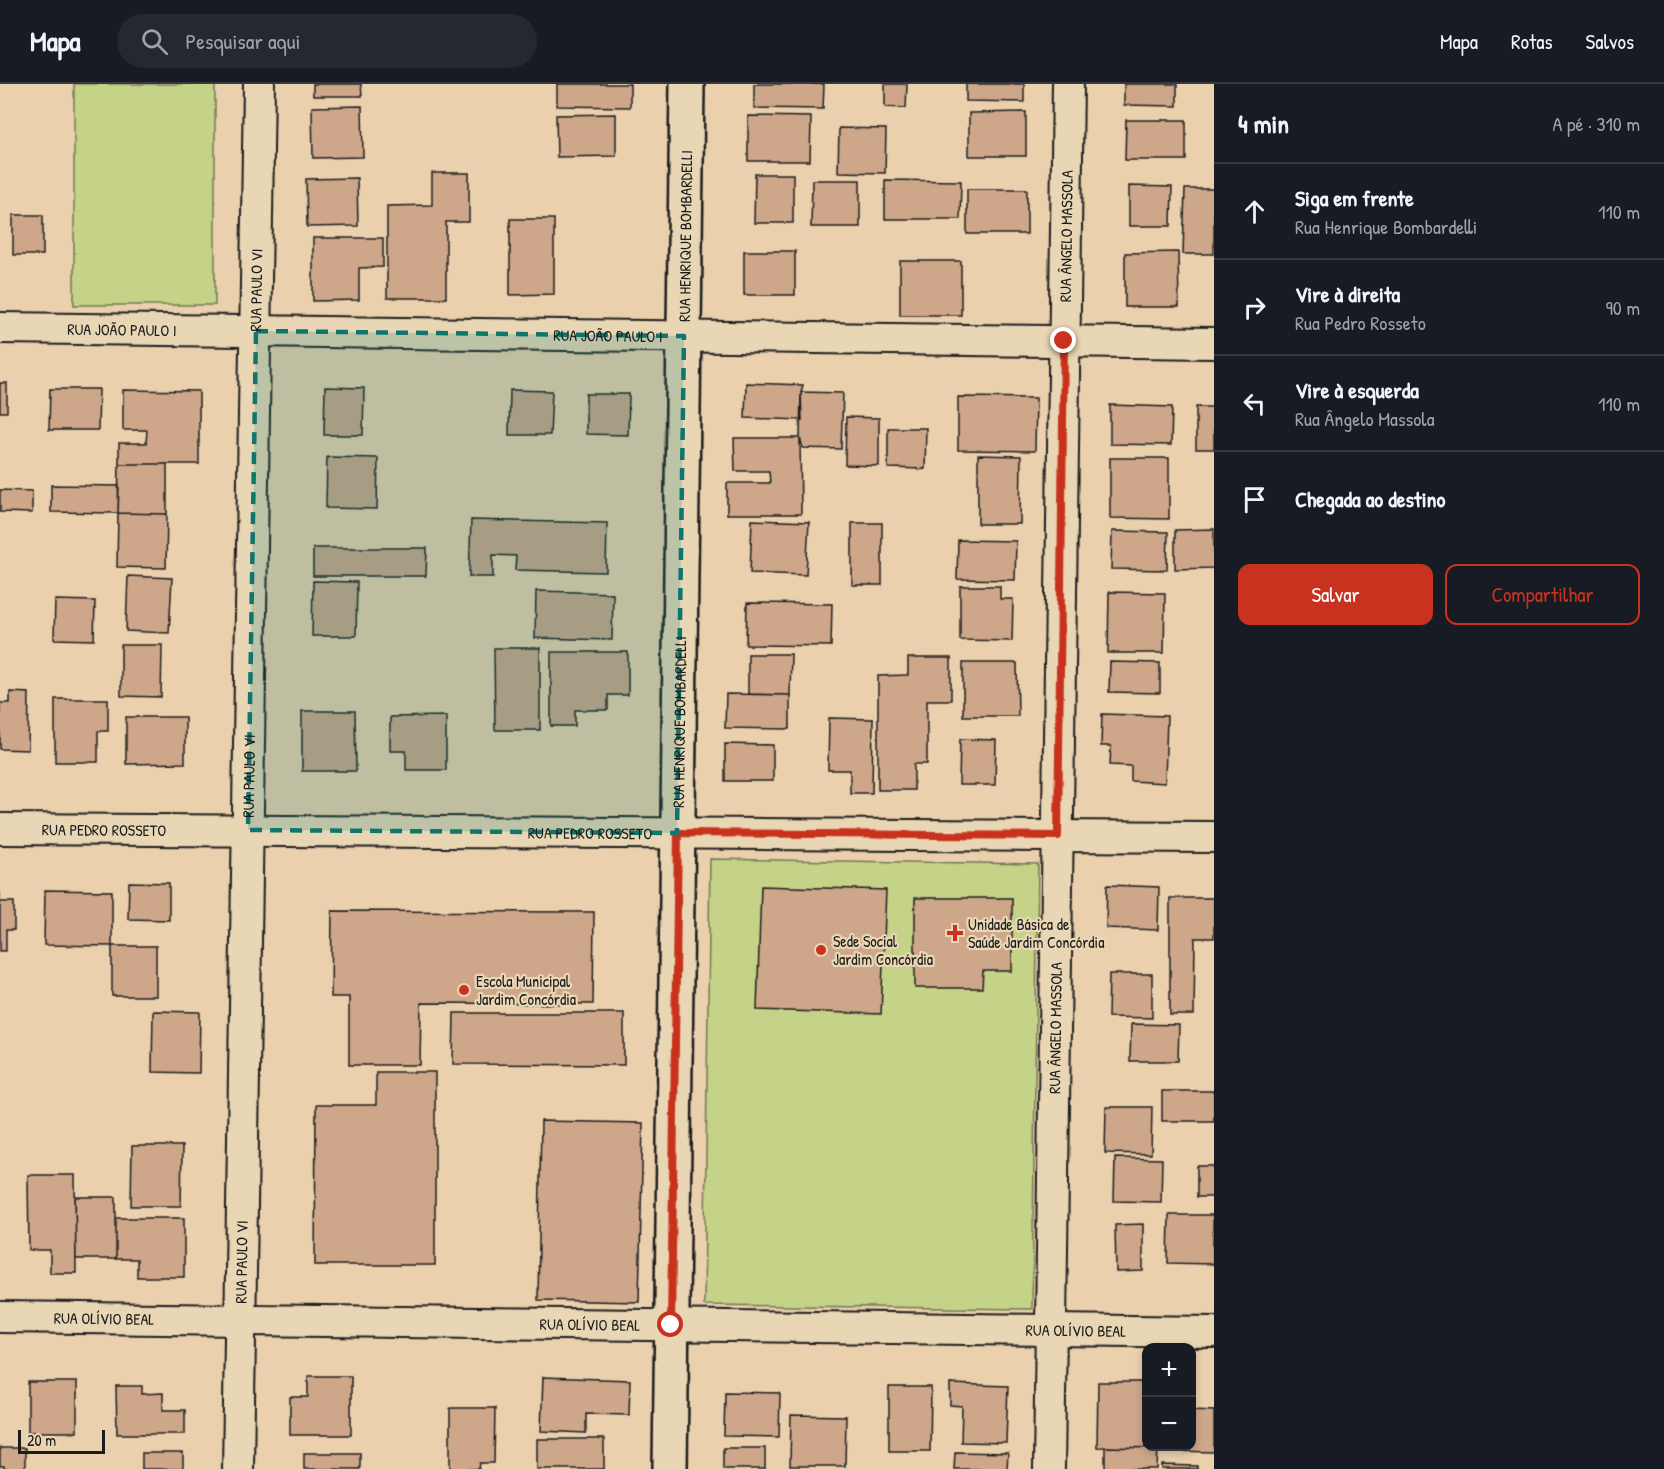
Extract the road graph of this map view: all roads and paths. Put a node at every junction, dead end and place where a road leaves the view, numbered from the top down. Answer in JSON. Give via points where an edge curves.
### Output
{"nodes":[{"id":1,"x":259,"y":84,"type":"edge"},
{"id":2,"x":687,"y":84,"type":"edge"},
{"id":3,"x":1068,"y":84,"type":"edge"},
{"id":4,"x":0,"y":328,"type":"edge"},
{"id":5,"x":256,"y":331,"type":"junction"},
{"id":6,"x":684,"y":336,"type":"junction"},
{"id":7,"x":1064,"y":341,"type":"junction"},
{"id":8,"x":1214,"y":343,"type":"edge"},
{"id":9,"x":0,"y":828,"type":"edge"},
{"id":10,"x":248,"y":830,"type":"junction"},
{"id":11,"x":678,"y":833,"type":"junction"},
{"id":12,"x":1058,"y":836,"type":"junction"},
{"id":13,"x":1214,"y":837,"type":"edge"},
{"id":14,"x":0,"y":1317,"type":"edge"},
{"id":15,"x":240,"y":1320,"type":"junction"},
{"id":16,"x":671,"y":1325,"type":"junction"},
{"id":17,"x":1051,"y":1330,"type":"junction"},
{"id":18,"x":1214,"y":1332,"type":"edge"},
{"id":19,"x":238,"y":1469,"type":"edge"},
{"id":20,"x":670,"y":1469,"type":"edge"},
{"id":21,"x":1049,"y":1469,"type":"edge"}],
"edges":[{"from":1,"to":5,"type":"street","name":"RUA PAULO VI"},
{"from":2,"to":6,"type":"street","name":"RUA HENRIQUE BOMBARDELLI"},
{"from":3,"to":7,"type":"street","name":"RUA ÂNGELO MASSOLA"},
{"from":4,"to":5,"type":"street","name":"RUA JOÃO PAULO I"},
{"from":5,"to":6,"type":"street","name":"RUA JOÃO PAULO I"},
{"from":5,"to":10,"type":"street","name":"RUA PAULO VI"},
{"from":6,"to":7,"type":"street","name":"RUA JOÃO PAULO I"},
{"from":6,"to":11,"type":"street","name":"RUA HENRIQUE BOMBARDELLI"},
{"from":7,"to":8,"type":"street","name":"RUA JOÃO PAULO I"},
{"from":7,"to":12,"type":"street","name":"RUA ÂNGELO MASSOLA"},
{"from":9,"to":10,"type":"street","name":"RUA PEDRO ROSSETO"},
{"from":10,"to":11,"type":"street","name":"RUA PEDRO ROSSETO"},
{"from":10,"to":15,"type":"street","name":"RUA PAULO VI"},
{"from":11,"to":12,"type":"street","name":"RUA PEDRO ROSSETO"},
{"from":11,"to":16,"type":"street","name":"RUA HENRIQUE BOMBARDELLI"},
{"from":12,"to":13,"type":"street","name":"RUA PEDRO ROSSETO"},
{"from":12,"to":17,"type":"street","name":"RUA ÂNGELO MASSOLA"},
{"from":14,"to":15,"type":"street","name":"RUA OLÍVIO BEAL"},
{"from":15,"to":16,"type":"street","name":"RUA OLÍVIO BEAL"},
{"from":15,"to":19,"type":"street","name":"RUA PAULO VI"},
{"from":16,"to":17,"type":"street","name":"RUA OLÍVIO BEAL"},
{"from":16,"to":20,"type":"street","name":"RUA HENRIQUE BOMBARDELLI"},
{"from":17,"to":18,"type":"street","name":"RUA OLÍVIO BEAL"},
{"from":17,"to":21,"type":"street","name":"RUA ÂNGELO MASSOLA"}]}
